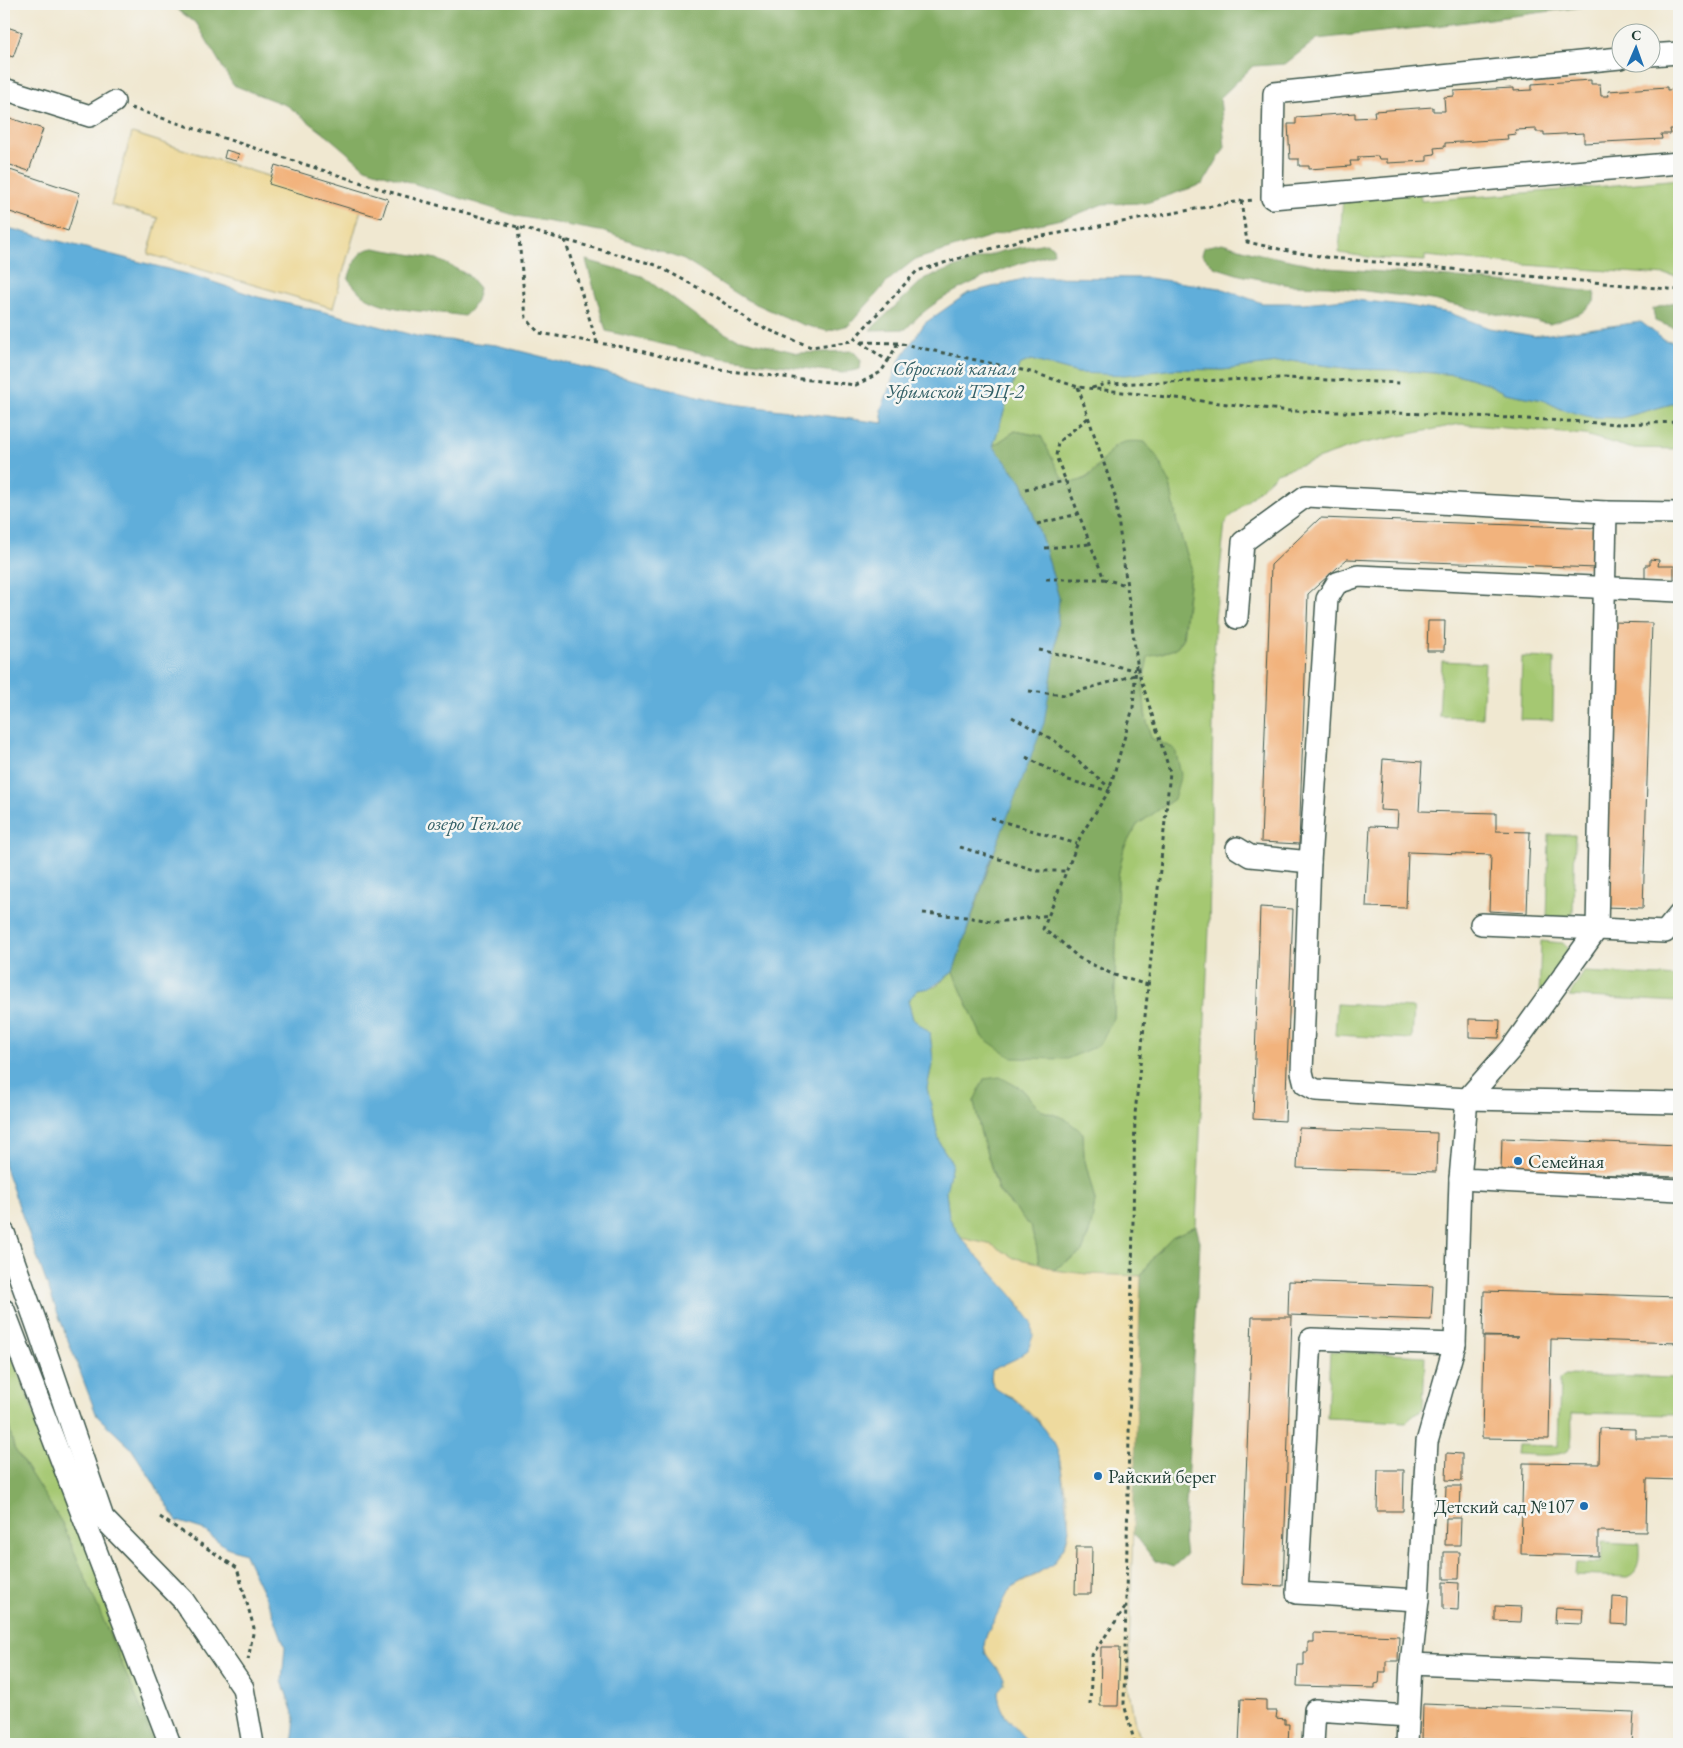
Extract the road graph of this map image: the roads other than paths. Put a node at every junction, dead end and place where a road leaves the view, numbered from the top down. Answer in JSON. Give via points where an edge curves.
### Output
{"nodes":[{"id":1,"x":1679,"y":52,"type":"edge"},
{"id":2,"x":1660,"y":54,"type":"edge"},
{"id":3,"x":1610,"y":59,"type":"edge"},
{"id":4,"x":4,"y":89,"type":"edge"},
{"id":5,"x":114,"y":102,"type":"road end"},
{"id":6,"x":1679,"y":163,"type":"edge"},
{"id":7,"x":1606,"y":512,"type":"junction"},
{"id":8,"x":1679,"y":513,"type":"edge"},
{"id":9,"x":1604,"y":588,"type":"junction"},
{"id":10,"x":1679,"y":591,"type":"edge"},
{"id":11,"x":1237,"y":618,"type":"dead end"},
{"id":12,"x":1237,"y":848,"type":"dead end"},
{"id":13,"x":1310,"y":862,"type":"junction"},
{"id":14,"x":1679,"y":915,"type":"edge"},
{"id":15,"x":1481,"y":924,"type":"dead end"},
{"id":16,"x":1596,"y":929,"type":"junction"},
{"id":17,"x":1467,"y":1099,"type":"junction"},
{"id":18,"x":1679,"y":1103,"type":"edge"},
{"id":19,"x":1460,"y":1179,"type":"junction"},
{"id":20,"x":1679,"y":1190,"type":"edge"},
{"id":21,"x":4,"y":1233,"type":"edge"},
{"id":22,"x":4,"y":1310,"type":"edge"},
{"id":23,"x":1455,"y":1344,"type":"junction"},
{"id":24,"x":1418,"y":1600,"type":"junction"},
{"id":25,"x":1411,"y":1664,"type":"junction"},
{"id":26,"x":1679,"y":1675,"type":"edge"},
{"id":27,"x":1408,"y":1716,"type":"junction"},
{"id":28,"x":170,"y":1744,"type":"edge"},
{"id":29,"x":253,"y":1744,"type":"edge"},
{"id":30,"x":1313,"y":1744,"type":"edge"},
{"id":31,"x":1407,"y":1744,"type":"edge"}],
"edges":[{"from":1,"to":2,"type":"street"},
{"from":3,"to":6,"type":"street","via":[[1274,93],[1272,198]]},
{"from":4,"to":5,"type":"street","via":[[90,116]]},
{"from":7,"to":8,"type":"street"},
{"from":7,"to":9,"type":"street"},
{"from":7,"to":11,"type":"street","via":[[1306,496],[1243,542]]},
{"from":9,"to":10,"type":"street"},
{"from":9,"to":13,"type":"street","via":[[1358,576],[1337,583],[1326,599]]},
{"from":9,"to":16,"type":"street"},
{"from":12,"to":13,"type":"street","via":[[1250,856]]},
{"from":13,"to":17,"type":"street","via":[[1302,1072],[1305,1084],[1316,1090]]},
{"from":14,"to":16,"type":"street","via":[[1665,932]]},
{"from":15,"to":16,"type":"street"},
{"from":16,"to":17,"type":"street","via":[[1512,1050]]},
{"from":17,"to":18,"type":"street"},
{"from":17,"to":19,"type":"street"},
{"from":19,"to":20,"type":"street"},
{"from":19,"to":23,"type":"street"},
{"from":21,"to":29,"type":"street","via":[[103,1518],[183,1600],[243,1688]]},
{"from":22,"to":28,"type":"street"},
{"from":23,"to":24,"type":"street","via":[[1427,1442]]},
{"from":23,"to":24,"type":"street","via":[[1311,1339],[1296,1593]]},
{"from":24,"to":25,"type":"street"},
{"from":25,"to":26,"type":"street"},
{"from":25,"to":27,"type":"street"},
{"from":27,"to":30,"type":"street","via":[[1315,1710]]},
{"from":27,"to":31,"type":"street"}]}
